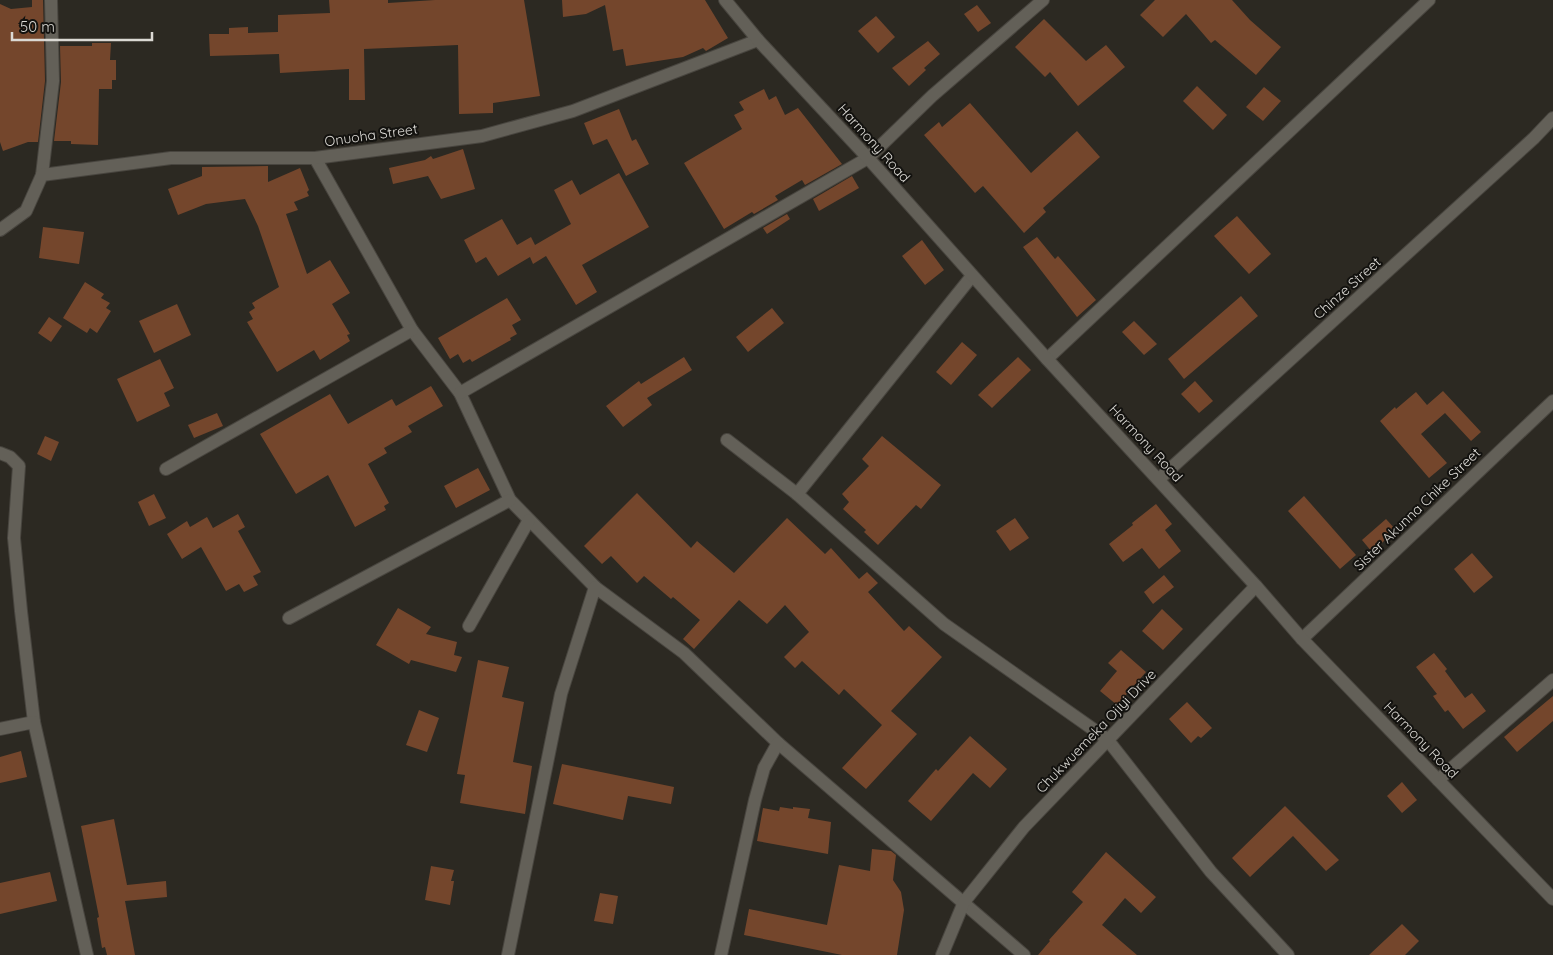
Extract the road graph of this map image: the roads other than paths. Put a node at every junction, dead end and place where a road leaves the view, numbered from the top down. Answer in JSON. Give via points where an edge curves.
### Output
{"nodes":[{"id":1,"x":51,"y":0,"type":"edge"},
{"id":2,"x":725,"y":0,"type":"edge"},
{"id":3,"x":1043,"y":0,"type":"edge"},
{"id":4,"x":1429,"y":0,"type":"edge"},
{"id":5,"x":758,"y":40,"type":"junction"},
{"id":6,"x":1553,"y":118,"type":"edge"},
{"id":7,"x":315,"y":158,"type":"junction"},
{"id":8,"x":868,"y":158,"type":"junction"},
{"id":9,"x":42,"y":175,"type":"junction"},
{"id":10,"x":0,"y":230,"type":"edge"},
{"id":11,"x":972,"y":276,"type":"junction"},
{"id":12,"x":412,"y":330,"type":"junction"},
{"id":13,"x":1047,"y":359,"type":"junction"},
{"id":14,"x":460,"y":393,"type":"junction"},
{"id":15,"x":1553,"y":400,"type":"edge"},
{"id":16,"x":727,"y":440,"type":"dead end"},
{"id":17,"x":0,"y":453,"type":"edge"},
{"id":18,"x":166,"y":469,"type":"dead end"},
{"id":19,"x":1159,"y":479,"type":"junction"},
{"id":20,"x":797,"y":494,"type":"junction"},
{"id":21,"x":510,"y":500,"type":"junction"},
{"id":22,"x":529,"y":520,"type":"junction"},
{"id":23,"x":1256,"y":586,"type":"junction"},
{"id":24,"x":595,"y":587,"type":"junction"},
{"id":25,"x":289,"y":618,"type":"dead end"},
{"id":26,"x":468,"y":626,"type":"dead end"},
{"id":27,"x":1302,"y":639,"type":"junction"},
{"id":28,"x":1553,"y":680,"type":"edge"},
{"id":29,"x":34,"y":722,"type":"junction"},
{"id":30,"x":0,"y":729,"type":"edge"},
{"id":31,"x":1107,"y":739,"type":"junction"},
{"id":32,"x":778,"y":743,"type":"junction"},
{"id":33,"x":1438,"y":780,"type":"junction"},
{"id":34,"x":1553,"y":899,"type":"edge"},
{"id":35,"x":964,"y":902,"type":"junction"},
{"id":36,"x":87,"y":955,"type":"edge"},
{"id":37,"x":508,"y":955,"type":"edge"},
{"id":38,"x":721,"y":955,"type":"edge"},
{"id":39,"x":942,"y":955,"type":"edge"},
{"id":40,"x":1024,"y":955,"type":"edge"},
{"id":41,"x":1288,"y":955,"type":"edge"}],
"edges":[{"from":1,"to":9,"type":"street","via":[[53,81]]},
{"from":2,"to":5,"type":"street","name":"Harmony Road"},
{"from":3,"to":8,"type":"street","via":[[932,96]]},
{"from":4,"to":13,"type":"street"},
{"from":5,"to":7,"type":"street","name":"Onuoha Street","via":[[573,111],[482,136]]},
{"from":5,"to":8,"type":"street","name":"Harmony Road"},
{"from":6,"to":19,"type":"street","name":"Chinze Street"},
{"from":7,"to":9,"type":"street","name":"Onuoha Street","via":[[171,158]]},
{"from":7,"to":12,"type":"street"},
{"from":8,"to":11,"type":"street","name":"Harmony Road"},
{"from":8,"to":14,"type":"street"},
{"from":9,"to":10,"type":"street","via":[[26,211]]},
{"from":11,"to":13,"type":"street","name":"Harmony Road"},
{"from":11,"to":20,"type":"street"},
{"from":12,"to":14,"type":"street"},
{"from":12,"to":18,"type":"street"},
{"from":13,"to":19,"type":"street","name":"Harmony Road"},
{"from":14,"to":21,"type":"street"},
{"from":15,"to":27,"type":"street","name":"Sister Akunna Chike Street"},
{"from":16,"to":20,"type":"street"},
{"from":17,"to":29,"type":"street","via":[[19,466],[14,538]]},
{"from":19,"to":23,"type":"street","name":"Harmony Road"},
{"from":20,"to":31,"type":"street","via":[[944,624]]},
{"from":21,"to":22,"type":"street"},
{"from":21,"to":25,"type":"street"},
{"from":22,"to":24,"type":"street"},
{"from":22,"to":26,"type":"street"},
{"from":23,"to":27,"type":"street","name":"Harmony Road"},
{"from":23,"to":31,"type":"street","name":"Chukwuemeka Ojiyi Drive"},
{"from":24,"to":32,"type":"street","via":[[684,653]]},
{"from":24,"to":37,"type":"street","via":[[561,694]]},
{"from":27,"to":33,"type":"street","name":"Harmony Road"},
{"from":28,"to":33,"type":"street"},
{"from":29,"to":30,"type":"street"},
{"from":29,"to":36,"type":"street"},
{"from":31,"to":35,"type":"street","name":"Chukwuemeka Ojiyi Drive","via":[[1024,827]]},
{"from":31,"to":41,"type":"street","via":[[1210,872]]},
{"from":32,"to":35,"type":"street"},
{"from":32,"to":38,"type":"street","via":[[764,768],[755,800]]},
{"from":33,"to":34,"type":"street","name":"Harmony Road"},
{"from":35,"to":39,"type":"street","name":"Chukwuemeka Ojiyi Drive"},
{"from":35,"to":40,"type":"street"}]}
